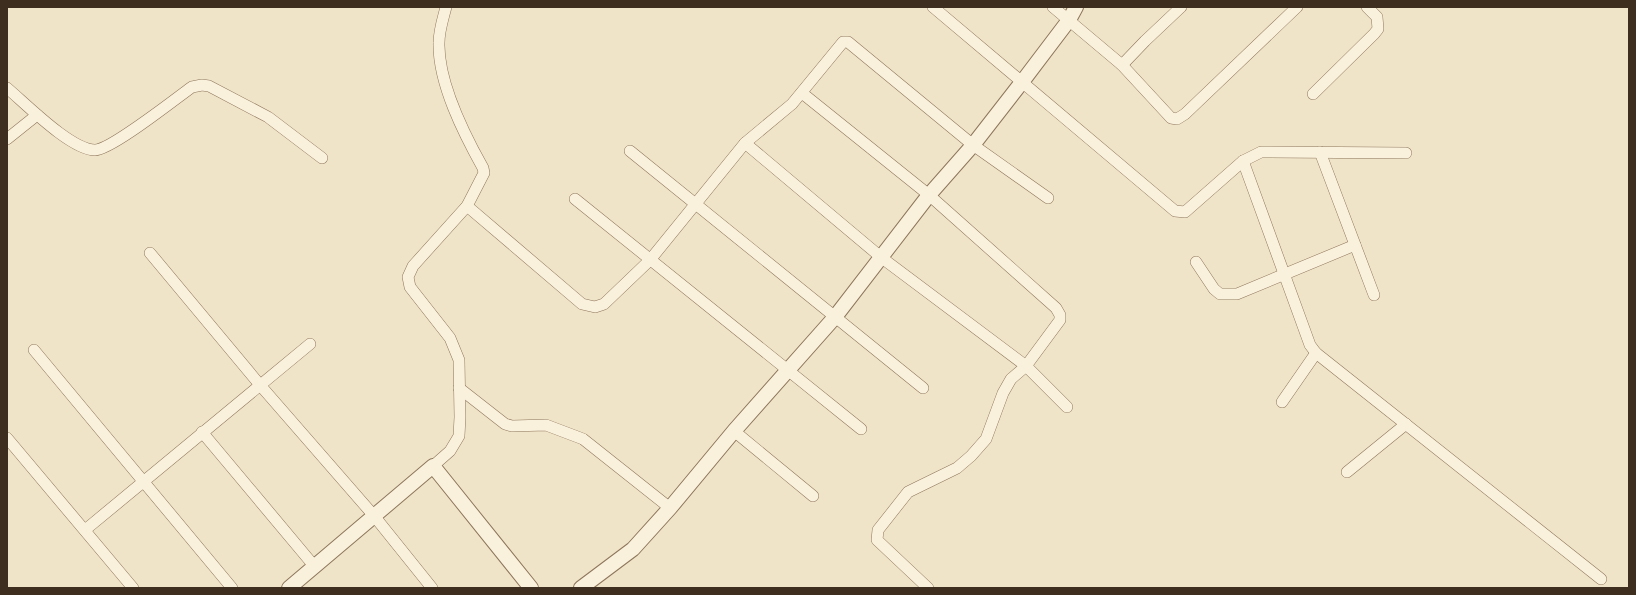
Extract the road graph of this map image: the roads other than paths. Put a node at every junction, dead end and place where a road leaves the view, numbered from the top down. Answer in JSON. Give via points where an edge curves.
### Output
{"nodes":[{"id":1,"x":446,"y":7,"type":"edge"},
{"id":2,"x":934,"y":7,"type":"edge"},
{"id":3,"x":1053,"y":7,"type":"edge"},
{"id":4,"x":1076,"y":7,"type":"edge"},
{"id":5,"x":1182,"y":7,"type":"edge"},
{"id":6,"x":1297,"y":7,"type":"edge"},
{"id":7,"x":1367,"y":7,"type":"edge"},
{"id":8,"x":1069,"y":20,"type":"junction"},
{"id":9,"x":1122,"y":65,"type":"junction"},
{"id":10,"x":1022,"y":82,"type":"junction"},
{"id":11,"x":7,"y":88,"type":"edge"},
{"id":12,"x":802,"y":93,"type":"junction"},
{"id":13,"x":1313,"y":94,"type":"dead end"},
{"id":14,"x":37,"y":115,"type":"junction"},
{"id":15,"x":7,"y":139,"type":"edge"},
{"id":16,"x":745,"y":143,"type":"junction"},
{"id":17,"x":973,"y":144,"type":"junction"},
{"id":18,"x":630,"y":151,"type":"dead end"},
{"id":19,"x":1320,"y":152,"type":"junction"},
{"id":20,"x":1406,"y":153,"type":"dead end"},
{"id":21,"x":322,"y":158,"type":"dead end"},
{"id":22,"x":1243,"y":161,"type":"junction"},
{"id":23,"x":929,"y":196,"type":"junction"},
{"id":24,"x":1048,"y":198,"type":"dead end"},
{"id":25,"x":575,"y":199,"type":"dead end"},
{"id":26,"x":696,"y":203,"type":"junction"},
{"id":27,"x":467,"y":206,"type":"junction"},
{"id":28,"x":1356,"y":245,"type":"junction"},
{"id":29,"x":150,"y":254,"type":"dead end"},
{"id":30,"x":882,"y":258,"type":"junction"},
{"id":31,"x":650,"y":260,"type":"junction"},
{"id":32,"x":1196,"y":262,"type":"dead end"},
{"id":33,"x":1284,"y":274,"type":"junction"},
{"id":34,"x":1374,"y":295,"type":"dead end"},
{"id":35,"x":835,"y":317,"type":"junction"},
{"id":36,"x":310,"y":344,"type":"dead end"},
{"id":37,"x":34,"y":350,"type":"dead end"},
{"id":38,"x":1316,"y":353,"type":"junction"},
{"id":39,"x":1026,"y":366,"type":"junction"},
{"id":40,"x":787,"y":370,"type":"junction"},
{"id":41,"x":260,"y":386,"type":"junction"},
{"id":42,"x":459,"y":388,"type":"junction"},
{"id":43,"x":923,"y":388,"type":"dead end"},
{"id":44,"x":1282,"y":402,"type":"dead end"},
{"id":45,"x":1067,"y":407,"type":"dead end"},
{"id":46,"x":1406,"y":424,"type":"junction"},
{"id":47,"x":861,"y":429,"type":"dead end"},
{"id":48,"x":734,"y":431,"type":"junction"},
{"id":49,"x":202,"y":432,"type":"junction"},
{"id":50,"x":7,"y":438,"type":"edge"},
{"id":51,"x":434,"y":466,"type":"junction"},
{"id":52,"x":1347,"y":472,"type":"dead end"},
{"id":53,"x":143,"y":482,"type":"junction"},
{"id":54,"x":813,"y":496,"type":"dead end"},
{"id":55,"x":670,"y":508,"type":"junction"},
{"id":56,"x":375,"y":517,"type":"junction"},
{"id":57,"x":85,"y":530,"type":"junction"},
{"id":58,"x":316,"y":567,"type":"junction"},
{"id":59,"x":1601,"y":579,"type":"dead end"},
{"id":60,"x":133,"y":588,"type":"edge"},
{"id":61,"x":232,"y":588,"type":"edge"},
{"id":62,"x":289,"y":588,"type":"edge"},
{"id":63,"x":432,"y":588,"type":"edge"},
{"id":64,"x":531,"y":588,"type":"edge"},
{"id":65,"x":582,"y":588,"type":"edge"},
{"id":66,"x":928,"y":588,"type":"edge"}],
"edges":[{"from":1,"to":27,"type":"street","via":[[439,44],[442,71],[457,118],[484,173]]},
{"from":2,"to":10,"type":"street"},
{"from":3,"to":8,"type":"street"},
{"from":4,"to":8,"type":"street"},
{"from":5,"to":9,"type":"street"},
{"from":6,"to":9,"type":"street","via":[[1177,119],[1171,118]]},
{"from":7,"to":13,"type":"street","via":[[1377,17],[1378,29]]},
{"from":8,"to":9,"type":"street"},
{"from":8,"to":10,"type":"street"},
{"from":10,"to":17,"type":"street"},
{"from":10,"to":22,"type":"street","via":[[1175,211],[1185,212]]},
{"from":11,"to":14,"type":"street"},
{"from":12,"to":16,"type":"street"},
{"from":12,"to":17,"type":"street","via":[[842,42],[848,42]]},
{"from":12,"to":23,"type":"street"},
{"from":14,"to":15,"type":"street"},
{"from":14,"to":21,"type":"street","via":[[76,145],[100,150],[119,140],[192,86],[209,86],[268,117]]},
{"from":16,"to":26,"type":"street"},
{"from":16,"to":30,"type":"street"},
{"from":17,"to":23,"type":"street"},
{"from":17,"to":24,"type":"street"},
{"from":18,"to":26,"type":"street"},
{"from":19,"to":20,"type":"street"},
{"from":19,"to":22,"type":"street","via":[[1261,152]]},
{"from":19,"to":28,"type":"street"},
{"from":22,"to":33,"type":"street"},
{"from":23,"to":30,"type":"street"},
{"from":23,"to":39,"type":"street","via":[[1056,308],[1060,315],[1060,320]]},
{"from":25,"to":31,"type":"street"},
{"from":26,"to":31,"type":"street"},
{"from":26,"to":35,"type":"street"},
{"from":27,"to":31,"type":"street","via":[[582,304],[595,307],[604,304]]},
{"from":27,"to":42,"type":"street","via":[[413,266],[408,277],[410,287],[450,338],[458,360]]},
{"from":28,"to":33,"type":"street"},
{"from":28,"to":34,"type":"street"},
{"from":29,"to":41,"type":"street"},
{"from":30,"to":35,"type":"street"},
{"from":30,"to":39,"type":"street"},
{"from":31,"to":40,"type":"street"},
{"from":32,"to":33,"type":"street","via":[[1220,294],[1237,294]]},
{"from":33,"to":38,"type":"street","via":[[1310,345]]},
{"from":35,"to":40,"type":"street"},
{"from":35,"to":43,"type":"street"},
{"from":36,"to":41,"type":"street"},
{"from":37,"to":53,"type":"street"},
{"from":38,"to":44,"type":"street"},
{"from":38,"to":46,"type":"street"},
{"from":39,"to":45,"type":"street"},
{"from":39,"to":66,"type":"street","via":[[1010,379],[989,434],[971,456],[957,468],[908,492],[878,530],[876,540]]},
{"from":40,"to":47,"type":"street"},
{"from":40,"to":48,"type":"street"},
{"from":41,"to":49,"type":"street"},
{"from":41,"to":56,"type":"street"},
{"from":42,"to":51,"type":"street","via":[[459,436],[450,451]]},
{"from":42,"to":55,"type":"street","via":[[505,424],[546,425],[583,439]]},
{"from":46,"to":52,"type":"street"},
{"from":46,"to":59,"type":"street"},
{"from":48,"to":54,"type":"street"},
{"from":48,"to":55,"type":"street"},
{"from":49,"to":53,"type":"street"},
{"from":49,"to":58,"type":"street"},
{"from":50,"to":57,"type":"street"},
{"from":51,"to":56,"type":"street"},
{"from":51,"to":64,"type":"street"},
{"from":53,"to":57,"type":"street"},
{"from":53,"to":61,"type":"street"},
{"from":55,"to":65,"type":"street","via":[[633,549]]},
{"from":56,"to":58,"type":"street"},
{"from":56,"to":63,"type":"street"},
{"from":57,"to":60,"type":"street"},
{"from":58,"to":62,"type":"street"}]}
